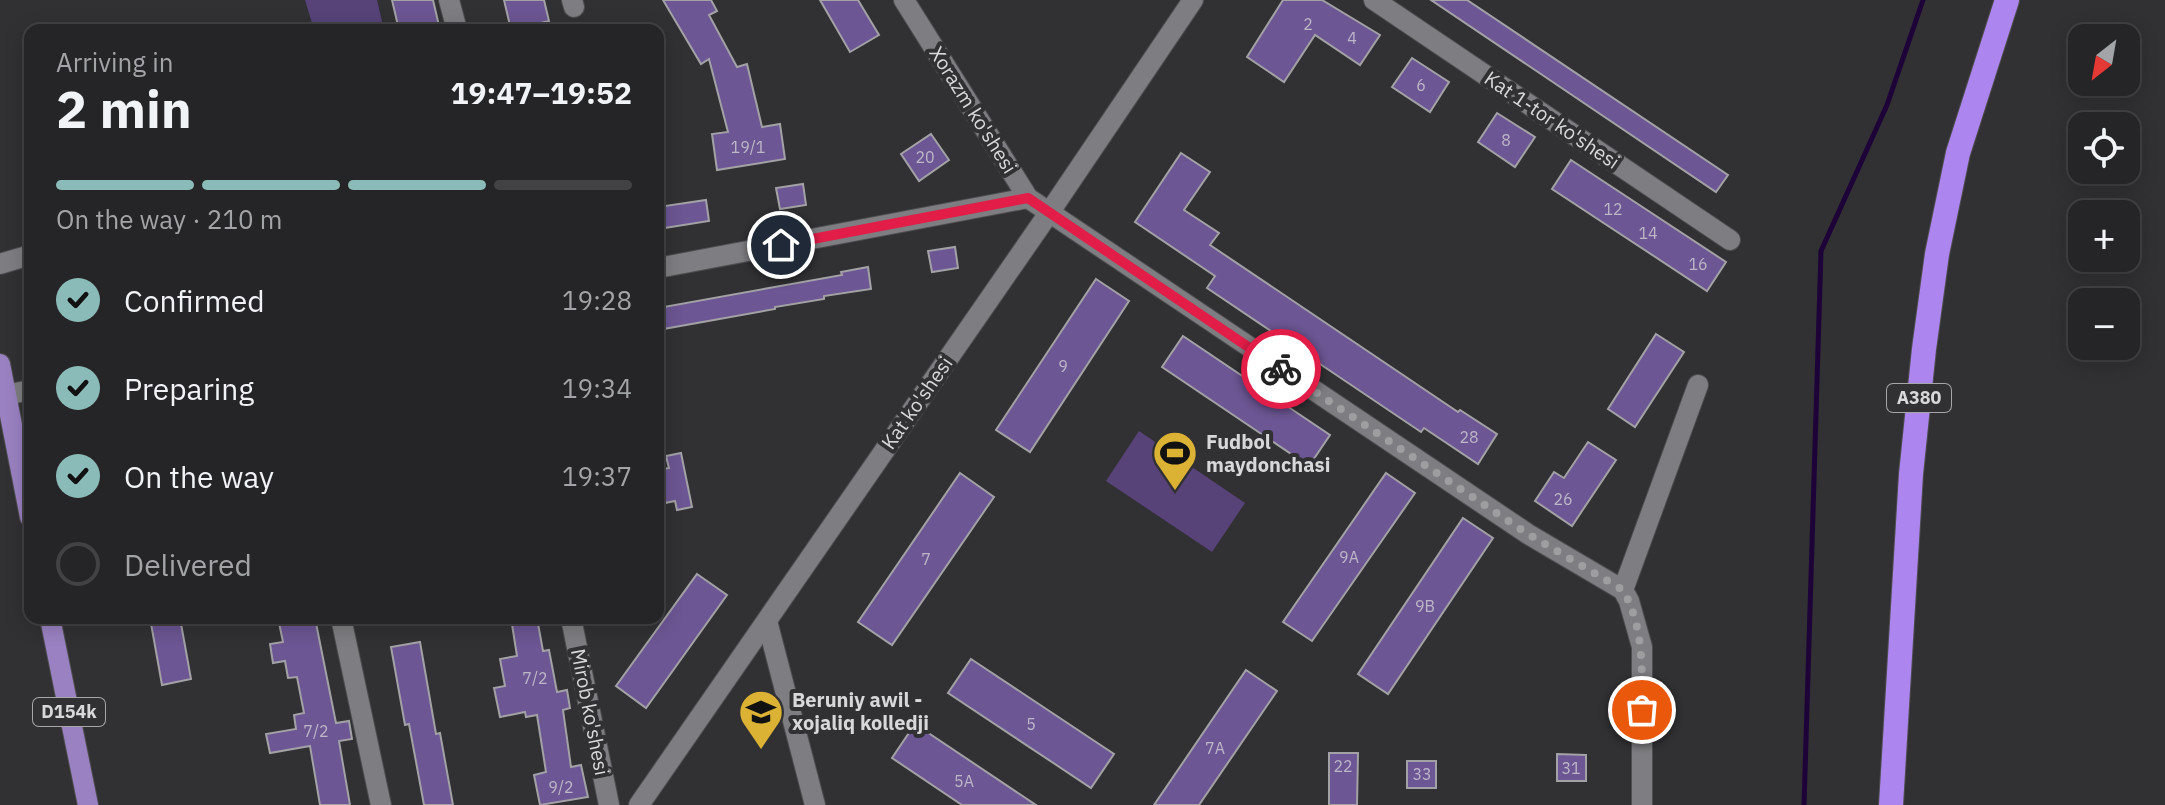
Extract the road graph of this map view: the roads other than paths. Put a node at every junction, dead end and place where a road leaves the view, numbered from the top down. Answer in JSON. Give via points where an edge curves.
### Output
{"nodes":[{"id":1,"x":449,"y":0,"type":"edge"},
{"id":2,"x":904,"y":0,"type":"edge"},
{"id":3,"x":1193,"y":0,"type":"edge"},
{"id":4,"x":1374,"y":0,"type":"edge"},
{"id":5,"x":2007,"y":0,"type":"edge"},
{"id":6,"x":455,"y":24,"type":"edge"},
{"id":7,"x":1028,"y":198,"type":"junction"},
{"id":8,"x":1049,"y":213,"type":"junction"},
{"id":9,"x":1730,"y":240,"type":"dead end"},
{"id":10,"x":24,"y":257,"type":"edge"},
{"id":11,"x":0,"y":264,"type":"edge"},
{"id":12,"x":664,"y":267,"type":"edge"},
{"id":13,"x":0,"y":364,"type":"edge"},
{"id":14,"x":1698,"y":385,"type":"dead end"},
{"id":15,"x":24,"y":391,"type":"edge"},
{"id":16,"x":6,"y":395,"type":"junction"},
{"id":17,"x":24,"y":486,"type":"edge"},
{"id":18,"x":1623,"y":590,"type":"junction"},
{"id":19,"x":767,"y":621,"type":"junction"},
{"id":20,"x":51,"y":624,"type":"edge"},
{"id":21,"x":342,"y":624,"type":"edge"},
{"id":22,"x":572,"y":624,"type":"edge"},
{"id":23,"x":88,"y":805,"type":"edge"},
{"id":24,"x":381,"y":805,"type":"edge"},
{"id":25,"x":609,"y":805,"type":"edge"},
{"id":26,"x":639,"y":805,"type":"edge"},
{"id":27,"x":815,"y":805,"type":"edge"},
{"id":28,"x":1642,"y":805,"type":"edge"},
{"id":29,"x":1891,"y":805,"type":"edge"}],
"edges":[{"from":1,"to":6,"type":"street"},
{"from":2,"to":7,"type":"street","name":"Xorazm ko'shesi"},
{"from":3,"to":8,"type":"street","name":"Kat ko'shesi"},
{"from":4,"to":9,"type":"street","name":"Kat 1-tor ko'shesi"},
{"from":5,"to":29,"type":"highway","number":"A380","via":[[1958,153],[1937,254],[1911,474]]},
{"from":7,"to":8,"type":"street","name":"Xorazm ko'shesi"},
{"from":7,"to":12,"type":"street"},
{"from":8,"to":18,"type":"street","name":"Xorazm ko'shesi","via":[[1528,534]]},
{"from":8,"to":19,"type":"street","name":"Kat ko'shesi"},
{"from":10,"to":11,"type":"street"},
{"from":13,"to":16,"type":"main road"},
{"from":14,"to":18,"type":"street"},
{"from":15,"to":16,"type":"street"},
{"from":16,"to":17,"type":"main road"},
{"from":18,"to":28,"type":"street","via":[[1642,647]]},
{"from":19,"to":26,"type":"street","name":"Kat ko'shesi"},
{"from":19,"to":27,"type":"street"},
{"from":20,"to":23,"type":"main road","number":"D154k"},
{"from":21,"to":24,"type":"street"},
{"from":22,"to":25,"type":"street","name":"Mirob ko'shesi"}]}
